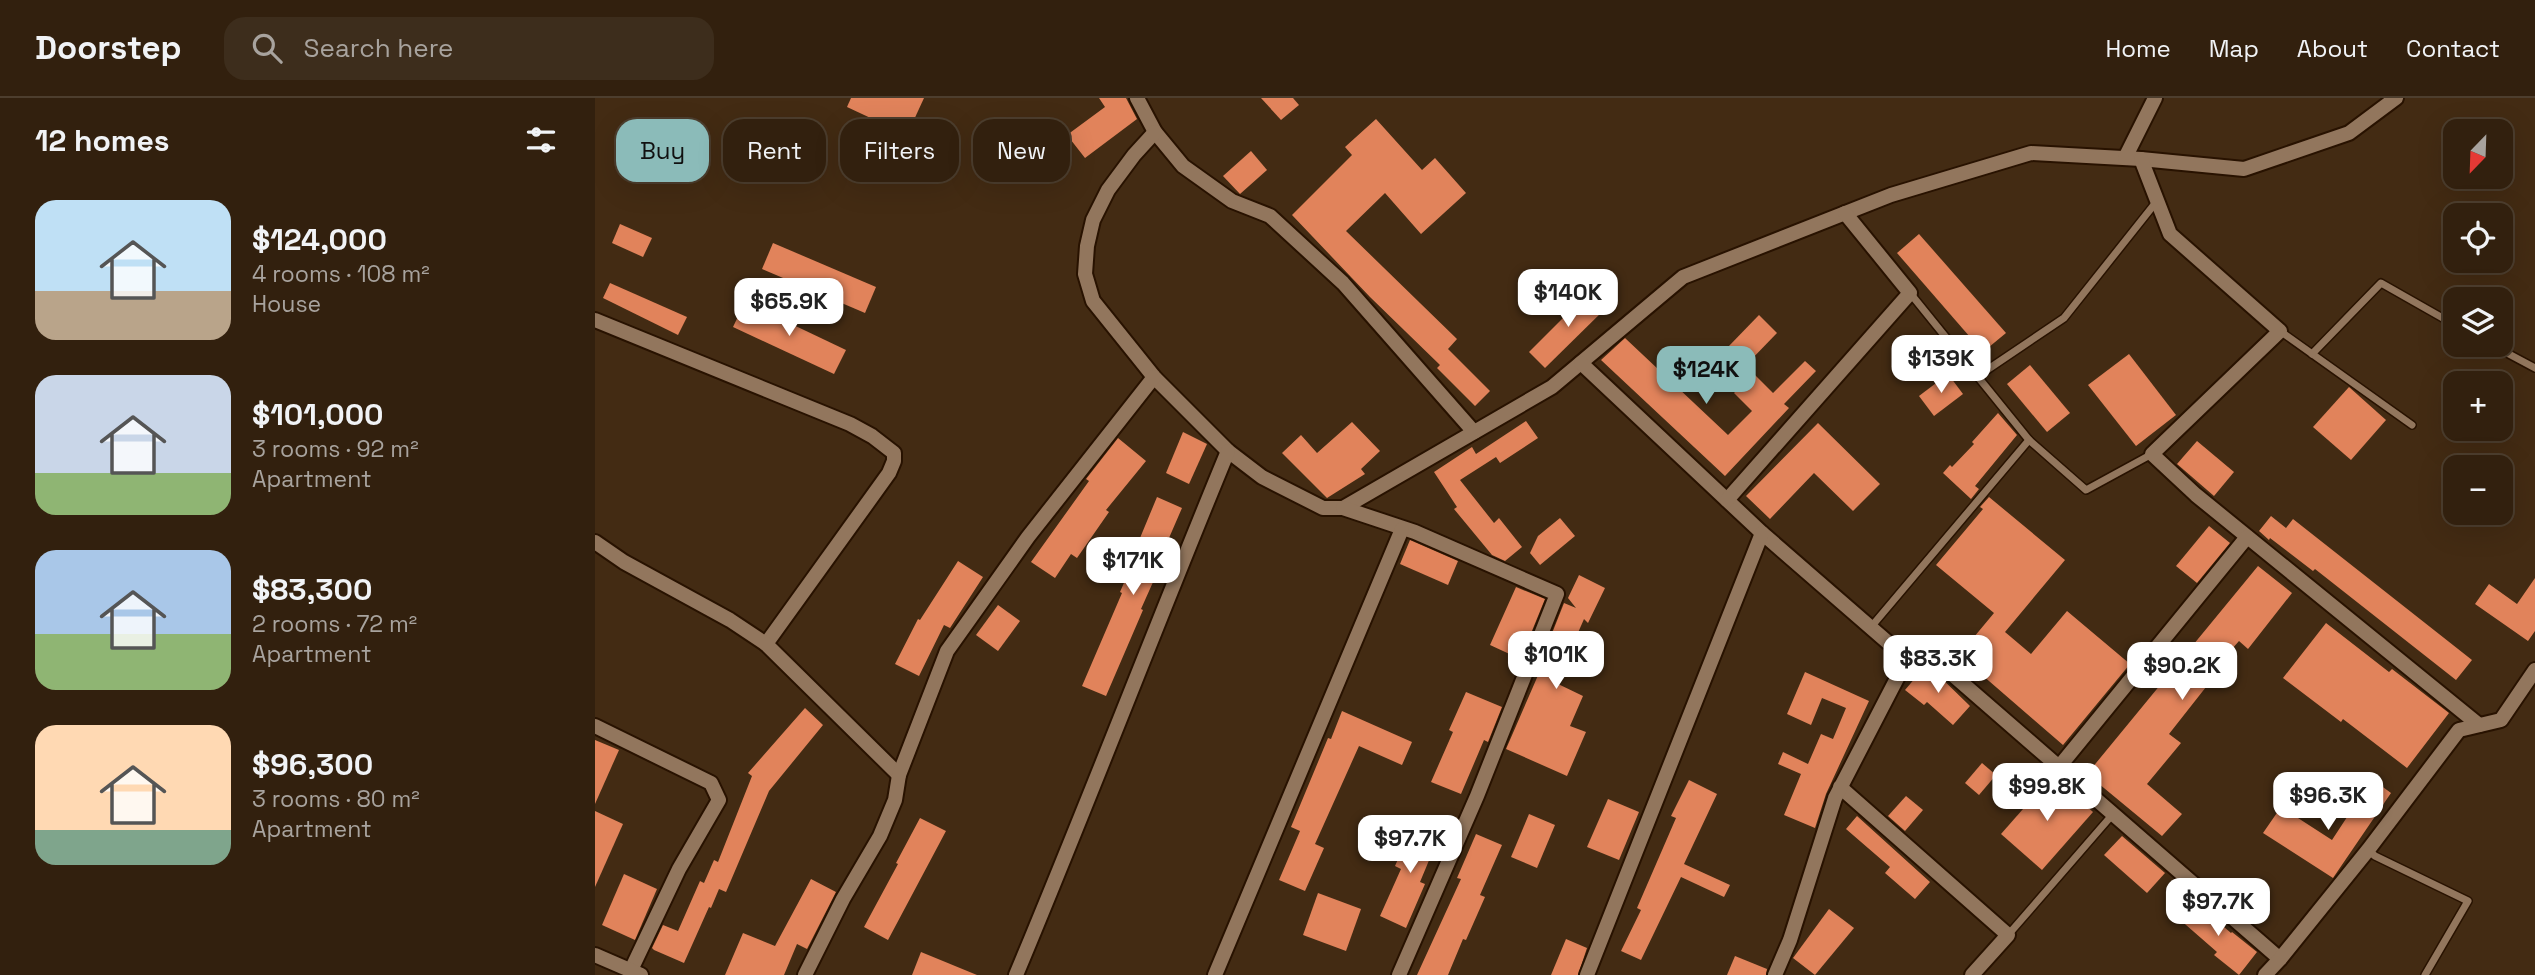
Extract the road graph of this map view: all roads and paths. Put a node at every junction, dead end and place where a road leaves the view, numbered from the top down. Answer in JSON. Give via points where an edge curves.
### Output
{"nodes":[{"id":1,"x":1137,"y":98,"type":"edge"},
{"id":2,"x":2155,"y":98,"type":"edge"},
{"id":3,"x":2396,"y":98,"type":"edge"},
{"id":4,"x":1155,"y":132,"type":"junction"},
{"id":5,"x":2125,"y":158,"type":"junction"},
{"id":6,"x":2141,"y":159,"type":"junction"},
{"id":7,"x":2157,"y":201,"type":"junction"},
{"id":8,"x":1845,"y":214,"type":"junction"},
{"id":9,"x":1910,"y":293,"type":"junction"},
{"id":10,"x":2443,"y":318,"type":"edge"},
{"id":11,"x":595,"y":320,"type":"edge"},
{"id":12,"x":2280,"y":331,"type":"junction"},
{"id":13,"x":2312,"y":354,"type":"junction"},
{"id":14,"x":2513,"y":356,"type":"edge"},
{"id":15,"x":1581,"y":363,"type":"junction"},
{"id":16,"x":2535,"y":368,"type":"edge"},
{"id":17,"x":1978,"y":376,"type":"junction"},
{"id":18,"x":1154,"y":377,"type":"junction"},
{"id":19,"x":2412,"y":425,"type":"dead end"},
{"id":20,"x":1475,"y":432,"type":"junction"},
{"id":21,"x":2029,"y":440,"type":"junction"},
{"id":22,"x":1228,"y":451,"type":"junction"},
{"id":23,"x":2152,"y":454,"type":"junction"},
{"id":24,"x":1727,"y":500,"type":"junction"},
{"id":25,"x":1343,"y":509,"type":"junction"},
{"id":26,"x":1402,"y":529,"type":"junction"},
{"id":27,"x":1762,"y":533,"type":"junction"},
{"id":28,"x":2247,"y":537,"type":"junction"},
{"id":29,"x":595,"y":542,"type":"edge"},
{"id":30,"x":1871,"y":628,"type":"junction"},
{"id":31,"x":766,"y":644,"type":"junction"},
{"id":32,"x":1907,"y":659,"type":"junction"},
{"id":33,"x":2535,"y":670,"type":"edge"},
{"id":34,"x":2479,"y":725,"type":"junction"},
{"id":35,"x":595,"y":726,"type":"edge"},
{"id":36,"x":2059,"y":767,"type":"junction"},
{"id":37,"x":899,"y":775,"type":"junction"},
{"id":38,"x":1840,"y":787,"type":"junction"},
{"id":39,"x":2113,"y":814,"type":"junction"},
{"id":40,"x":2368,"y":850,"type":"junction"},
{"id":41,"x":2008,"y":935,"type":"junction"},
{"id":42,"x":595,"y":955,"type":"edge"},
{"id":43,"x":2280,"y":959,"type":"junction"},
{"id":44,"x":626,"y":971,"type":"edge"},
{"id":45,"x":805,"y":975,"type":"edge"},
{"id":46,"x":1016,"y":975,"type":"edge"},
{"id":47,"x":1215,"y":975,"type":"edge"},
{"id":48,"x":1399,"y":975,"type":"edge"},
{"id":49,"x":1587,"y":975,"type":"edge"},
{"id":50,"x":1775,"y":975,"type":"edge"},
{"id":51,"x":1972,"y":975,"type":"edge"},
{"id":52,"x":2265,"y":975,"type":"edge"},
{"id":53,"x":2425,"y":975,"type":"edge"}],
"edges":[{"from":1,"to":4,"type":"street"},
{"from":2,"to":5,"type":"street"},
{"from":3,"to":6,"type":"street","via":[[2349,132],[2244,169]]},
{"from":4,"to":18,"type":"street","via":[[1108,190],[1093,220],[1085,274],[1093,302]]},
{"from":4,"to":20,"type":"street","via":[[1183,166],[1232,201],[1271,216],[1343,282]]},
{"from":5,"to":6,"type":"street"},
{"from":5,"to":8,"type":"street","via":[[2031,153],[1891,195]]},
{"from":6,"to":7,"type":"street"},
{"from":7,"to":12,"type":"street","via":[[2170,234]]},
{"from":7,"to":17,"type":"lane","via":[[2064,318]]},
{"from":8,"to":9,"type":"street"},
{"from":8,"to":15,"type":"street","via":[[1683,277]]},
{"from":9,"to":17,"type":"lane"},
{"from":9,"to":24,"type":"street"},
{"from":10,"to":13,"type":"lane","via":[[2381,284]]},
{"from":11,"to":31,"type":"street","via":[[850,424],[894,453],[889,473]]},
{"from":12,"to":13,"type":"lane"},
{"from":12,"to":23,"type":"street"},
{"from":13,"to":19,"type":"lane"},
{"from":14,"to":16,"type":"lane"},
{"from":15,"to":20,"type":"street","via":[[1552,387]]},
{"from":15,"to":24,"type":"street"},
{"from":17,"to":21,"type":"lane"},
{"from":18,"to":22,"type":"street"},
{"from":18,"to":37,"type":"street","via":[[1028,537],[947,651]]},
{"from":20,"to":25,"type":"street"},
{"from":21,"to":23,"type":"lane","via":[[2085,490]]},
{"from":21,"to":30,"type":"lane"},
{"from":22,"to":25,"type":"street","via":[[1262,477],[1324,508]]},
{"from":22,"to":46,"type":"street"},
{"from":23,"to":28,"type":"street"},
{"from":24,"to":27,"type":"street"},
{"from":25,"to":26,"type":"street"},
{"from":26,"to":47,"type":"street"},
{"from":26,"to":48,"type":"street","via":[[1557,594]]},
{"from":27,"to":30,"type":"street"},
{"from":27,"to":49,"type":"street"},
{"from":28,"to":34,"type":"street"},
{"from":28,"to":36,"type":"street"},
{"from":29,"to":31,"type":"street"},
{"from":30,"to":32,"type":"street"},
{"from":31,"to":37,"type":"street"},
{"from":32,"to":36,"type":"street","via":[[1938,662]]},
{"from":32,"to":38,"type":"street"},
{"from":33,"to":34,"type":"street","via":[[2501,720]]},
{"from":34,"to":40,"type":"street","via":[[2459,730]]},
{"from":35,"to":44,"type":"street","via":[[711,783],[719,800]]},
{"from":36,"to":39,"type":"street"},
{"from":37,"to":45,"type":"street","via":[[895,800],[880,836]]},
{"from":38,"to":41,"type":"street"},
{"from":38,"to":50,"type":"street"},
{"from":39,"to":41,"type":"lane"},
{"from":39,"to":43,"type":"street"},
{"from":40,"to":43,"type":"street"},
{"from":40,"to":53,"type":"lane","via":[[2468,901]]},
{"from":41,"to":51,"type":"street"},
{"from":42,"to":44,"type":"street"},
{"from":43,"to":52,"type":"street"}]}
